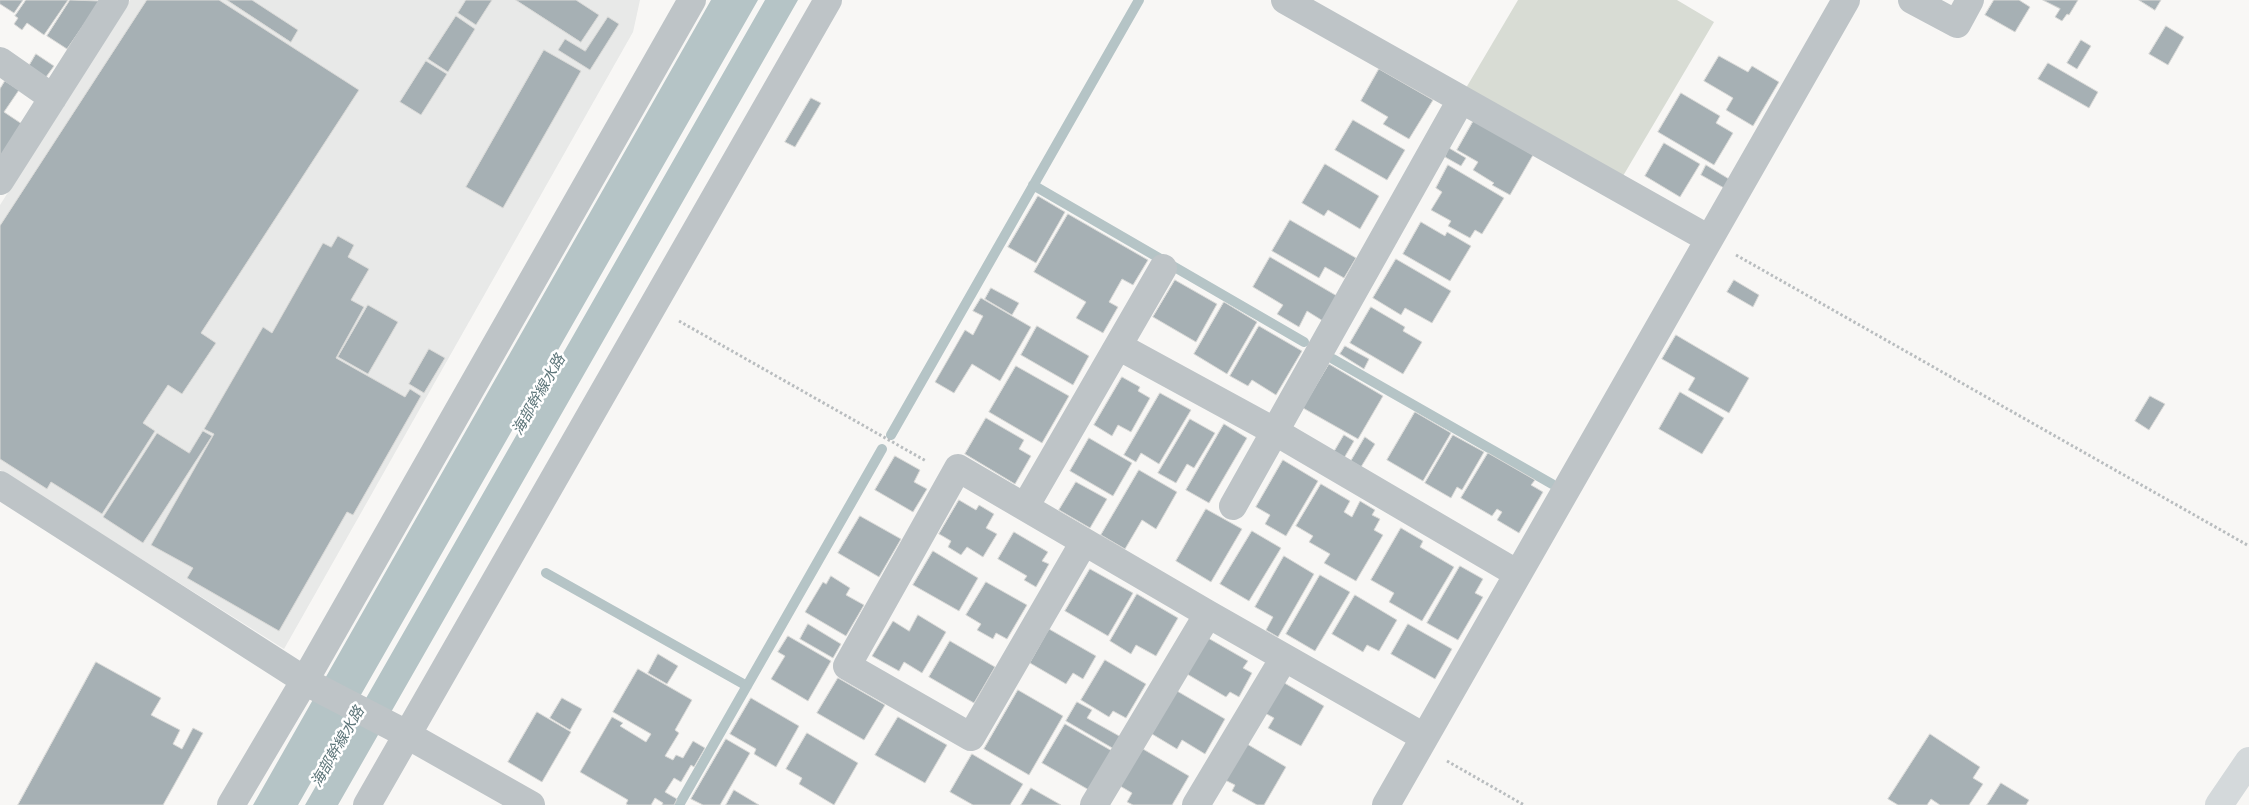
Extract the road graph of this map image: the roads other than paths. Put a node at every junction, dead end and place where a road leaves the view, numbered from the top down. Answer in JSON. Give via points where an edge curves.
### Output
{"nodes":[{"id":1,"x":115,"y":0,"type":"edge"},
{"id":2,"x":692,"y":0,"type":"edge"},
{"id":3,"x":828,"y":0,"type":"edge"},
{"id":4,"x":1285,"y":0,"type":"edge"},
{"id":5,"x":1846,"y":0,"type":"edge"},
{"id":6,"x":1912,"y":0,"type":"edge"},
{"id":7,"x":1970,"y":0,"type":"edge"},
{"id":8,"x":0,"y":61,"type":"edge"},
{"id":9,"x":53,"y":98,"type":"junction"},
{"id":10,"x":1461,"y":100,"type":"junction"},
{"id":11,"x":0,"y":180,"type":"edge"},
{"id":12,"x":1709,"y":240,"type":"junction"},
{"id":13,"x":1163,"y":268,"type":"dead end"},
{"id":14,"x":1118,"y":346,"type":"junction"},
{"id":15,"x":1274,"y":431,"type":"junction"},
{"id":16,"x":0,"y":485,"type":"edge"},
{"id":17,"x":1232,"y":506,"type":"dead end"},
{"id":18,"x":1025,"y":507,"type":"junction"},
{"id":19,"x":1084,"y":542,"type":"junction"},
{"id":20,"x":1518,"y":574,"type":"junction"},
{"id":21,"x":1208,"y":614,"type":"junction"},
{"id":22,"x":1284,"y":658,"type":"junction"},
{"id":23,"x":308,"y":683,"type":"junction"},
{"id":24,"x":402,"y":731,"type":"junction"},
{"id":25,"x":1424,"y":737,"type":"junction"},
{"id":26,"x":2249,"y":761,"type":"edge"},
{"id":27,"x":231,"y":805,"type":"edge"},
{"id":28,"x":367,"y":805,"type":"edge"},
{"id":29,"x":531,"y":805,"type":"edge"},
{"id":30,"x":1094,"y":805,"type":"edge"},
{"id":31,"x":1196,"y":805,"type":"edge"},
{"id":32,"x":1386,"y":805,"type":"edge"},
{"id":33,"x":2219,"y":805,"type":"edge"}],
"edges":[{"from":1,"to":9,"type":"street"},
{"from":2,"to":23,"type":"street"},
{"from":3,"to":24,"type":"street","via":[[653,306]]},
{"from":4,"to":10,"type":"street"},
{"from":5,"to":12,"type":"street"},
{"from":6,"to":7,"type":"street","via":[[1957,24]]},
{"from":8,"to":9,"type":"street"},
{"from":9,"to":11,"type":"street"},
{"from":10,"to":12,"type":"street"},
{"from":10,"to":15,"type":"street"},
{"from":12,"to":20,"type":"street"},
{"from":13,"to":14,"type":"street"},
{"from":14,"to":15,"type":"street"},
{"from":14,"to":18,"type":"street"},
{"from":15,"to":17,"type":"street"},
{"from":15,"to":20,"type":"street"},
{"from":16,"to":23,"type":"street"},
{"from":18,"to":19,"type":"street"},
{"from":18,"to":19,"type":"street","via":[[958,468],[847,666],[971,737]]},
{"from":19,"to":21,"type":"street"},
{"from":20,"to":25,"type":"street"},
{"from":21,"to":22,"type":"street"},
{"from":21,"to":30,"type":"street"},
{"from":22,"to":25,"type":"street"},
{"from":22,"to":31,"type":"street"},
{"from":23,"to":24,"type":"street"},
{"from":23,"to":27,"type":"street"},
{"from":24,"to":28,"type":"street"},
{"from":24,"to":29,"type":"street"},
{"from":25,"to":32,"type":"street"},
{"from":26,"to":33,"type":"street"}]}
